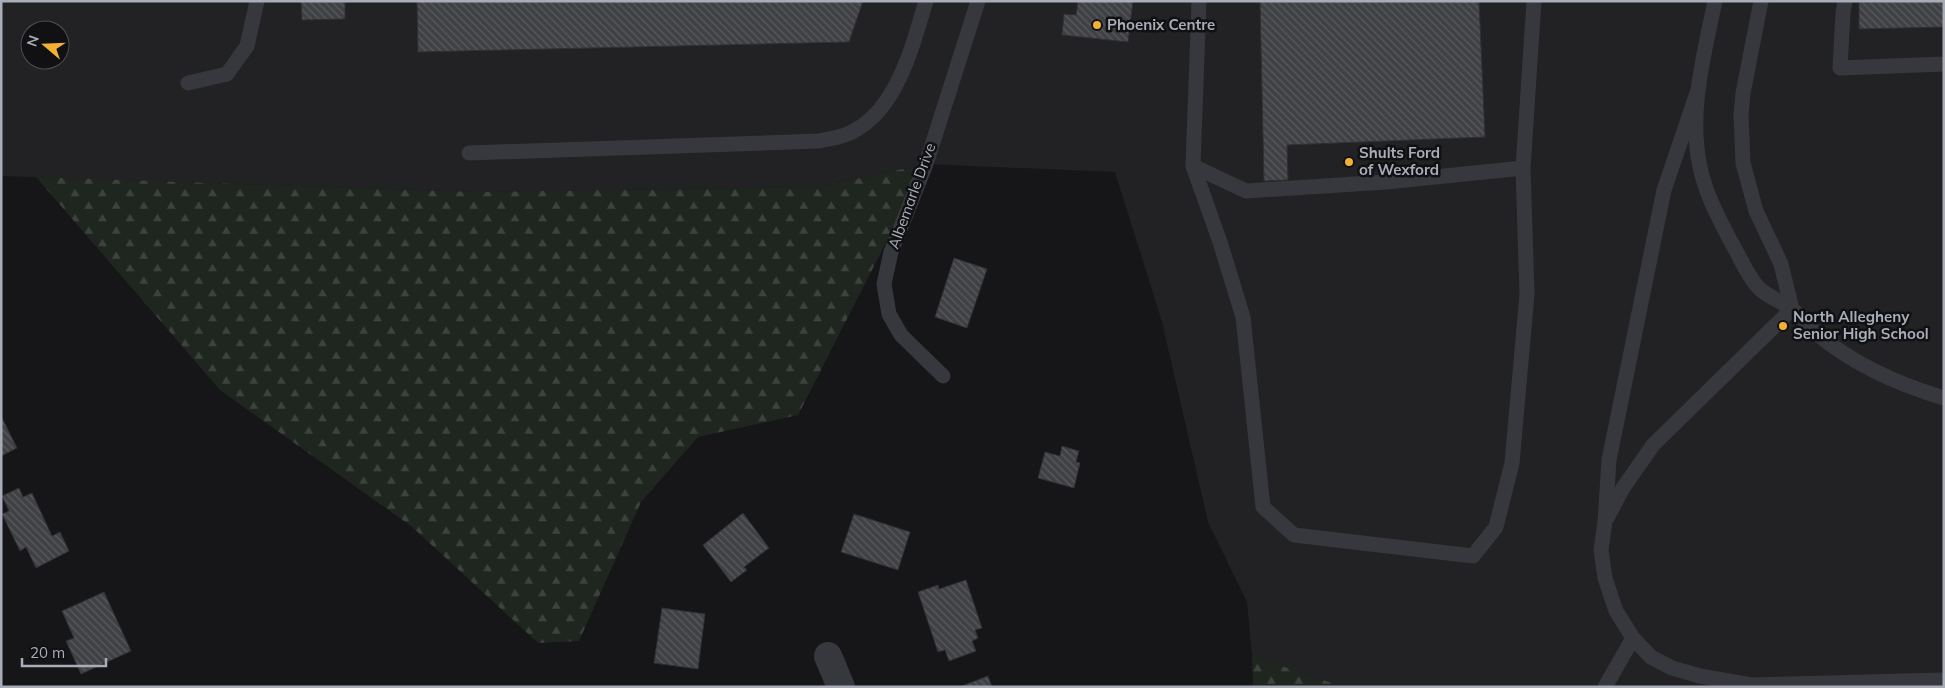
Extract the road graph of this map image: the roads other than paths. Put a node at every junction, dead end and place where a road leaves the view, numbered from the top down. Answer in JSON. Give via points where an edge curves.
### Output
{"nodes":[{"id":1,"x":257,"y":1,"type":"edge"},
{"id":2,"x":926,"y":1,"type":"edge"},
{"id":3,"x":978,"y":1,"type":"edge"},
{"id":4,"x":1199,"y":1,"type":"edge"},
{"id":5,"x":1534,"y":1,"type":"edge"},
{"id":6,"x":1715,"y":1,"type":"edge"},
{"id":7,"x":1761,"y":1,"type":"edge"},
{"id":8,"x":1845,"y":1,"type":"edge"},
{"id":9,"x":1944,"y":64,"type":"edge"},
{"id":10,"x":188,"y":83,"type":"dead end"},
{"id":11,"x":1699,"y":87,"type":"junction"},
{"id":12,"x":469,"y":153,"type":"dead end"},
{"id":13,"x":1193,"y":166,"type":"junction"},
{"id":14,"x":1523,"y":168,"type":"junction"},
{"id":15,"x":1792,"y":309,"type":"junction"},
{"id":16,"x":943,"y":376,"type":"dead end"},
{"id":17,"x":1944,"y":398,"type":"edge"},
{"id":18,"x":1605,"y":521,"type":"junction"},
{"id":19,"x":1633,"y":638,"type":"junction"},
{"id":20,"x":828,"y":656,"type":"dead end"},
{"id":21,"x":1944,"y":680,"type":"edge"},
{"id":22,"x":841,"y":687,"type":"edge"},
{"id":23,"x":1605,"y":687,"type":"edge"}],
"edges":[{"from":1,"to":10,"type":"lane","via":[[247,46],[227,74]]},
{"from":2,"to":12,"type":"lane","via":[[907,62],[886,101],[865,124],[845,135],[819,141]]},
{"from":3,"to":16,"type":"lane","name":"Albemarle Drive","via":[[926,164],[891,252],[884,284],[889,314],[901,335]]},
{"from":4,"to":13,"type":"lane"},
{"from":5,"to":14,"type":"lane"},
{"from":6,"to":11,"type":"lane"},
{"from":7,"to":15,"type":"lane","via":[[1743,93],[1743,163],[1756,211],[1781,264]]},
{"from":8,"to":9,"type":"lane","via":[[1840,68]]},
{"from":11,"to":15,"type":"lane","via":[[1697,141],[1700,167],[1709,196],[1721,224],[1758,287]]},
{"from":11,"to":18,"type":"lane","via":[[1664,190],[1609,460]]},
{"from":13,"to":14,"type":"lane","via":[[1246,191],[1386,182]]},
{"from":13,"to":14,"type":"lane","via":[[1243,317],[1263,507],[1294,535],[1473,556],[1496,527],[1512,463],[1527,294]]},
{"from":15,"to":17,"type":"lane","via":[[1815,332],[1867,368],[1895,382]]},
{"from":15,"to":18,"type":"lane","via":[[1653,445]]},
{"from":18,"to":19,"type":"lane","via":[[1601,550],[1605,578],[1616,611]]},
{"from":19,"to":21,"type":"lane","via":[[1651,657],[1672,668],[1751,685]]},
{"from":19,"to":23,"type":"lane"},
{"from":20,"to":22,"type":"street"}]}
